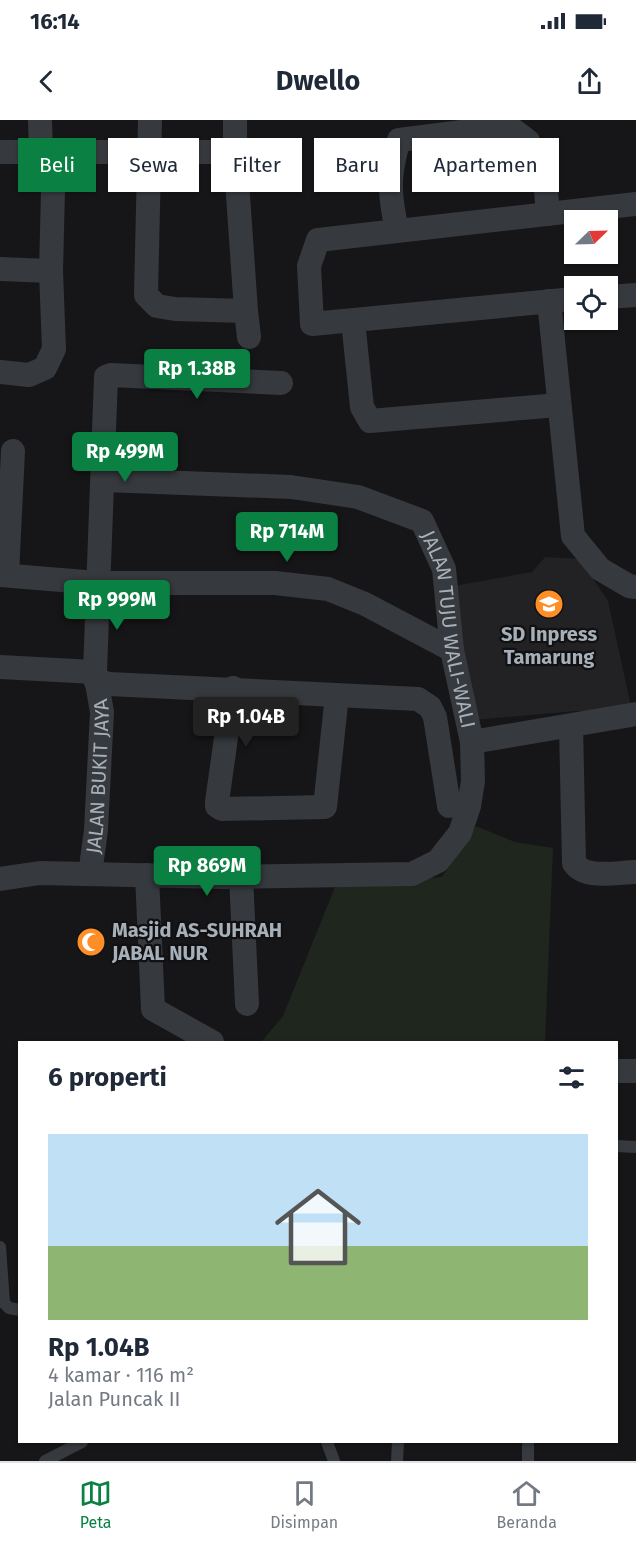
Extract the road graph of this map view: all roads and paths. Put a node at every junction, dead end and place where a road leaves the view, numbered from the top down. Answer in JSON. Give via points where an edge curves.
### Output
{"nodes":[{"id":1,"x":40,"y":120,"type":"edge"},
{"id":2,"x":150,"y":120,"type":"edge"},
{"id":3,"x":235,"y":120,"type":"edge"},
{"id":4,"x":44,"y":138,"type":"edge"},
{"id":5,"x":150,"y":138,"type":"edge"},
{"id":6,"x":235,"y":138,"type":"edge"},
{"id":7,"x":0,"y":152,"type":"edge"},
{"id":8,"x":18,"y":152,"type":"edge"},
{"id":9,"x":48,"y":192,"type":"edge"},
{"id":10,"x":149,"y":192,"type":"edge"},
{"id":11,"x":238,"y":192,"type":"edge"},
{"id":12,"x":636,"y":204,"type":"edge"},
{"id":13,"x":548,"y":214,"type":"junction"},
{"id":14,"x":397,"y":230,"type":"junction"},
{"id":15,"x":0,"y":269,"type":"edge"},
{"id":16,"x":51,"y":271,"type":"junction"},
{"id":17,"x":636,"y":295,"type":"edge"},
{"id":18,"x":618,"y":296,"type":"edge"},
{"id":19,"x":564,"y":300,"type":"edge"},
{"id":20,"x":549,"y":301,"type":"junction"},
{"id":21,"x":246,"y":311,"type":"junction"},
{"id":22,"x":353,"y":321,"type":"junction"},
{"id":23,"x":249,"y":338,"type":"dead end"},
{"id":24,"x":0,"y":372,"type":"edge"},
{"id":25,"x":281,"y":383,"type":"dead end"},
{"id":26,"x":558,"y":405,"type":"junction"},
{"id":27,"x":13,"y":451,"type":"dead end"},
{"id":28,"x":104,"y":480,"type":"junction"},
{"id":29,"x":4,"y":575,"type":"edge"},
{"id":30,"x":98,"y":583,"type":"junction"},
{"id":31,"x":636,"y":587,"type":"edge"},
{"id":32,"x":452,"y":650,"type":"junction"},
{"id":33,"x":0,"y":667,"type":"edge"},
{"id":34,"x":95,"y":676,"type":"junction"},
{"id":35,"x":233,"y":688,"type":"junction"},
{"id":36,"x":337,"y":695,"type":"junction"},
{"id":37,"x":636,"y":714,"type":"edge"},
{"id":38,"x":572,"y":726,"type":"junction"},
{"id":39,"x":472,"y":742,"type":"junction"},
{"id":40,"x":449,"y":806,"type":"dead end"},
{"id":41,"x":636,"y":872,"type":"edge"},
{"id":42,"x":90,"y":874,"type":"junction"},
{"id":43,"x":147,"y":875,"type":"junction"},
{"id":44,"x":241,"y":876,"type":"junction"},
{"id":45,"x":0,"y":879,"type":"edge"},
{"id":46,"x":247,"y":1004,"type":"dead end"},
{"id":47,"x":210,"y":1041,"type":"edge"},
{"id":48,"x":618,"y":1071,"type":"edge"},
{"id":49,"x":636,"y":1071,"type":"edge"},
{"id":50,"x":618,"y":1146,"type":"edge"},
{"id":51,"x":636,"y":1147,"type":"edge"},
{"id":52,"x":0,"y":1247,"type":"edge"},
{"id":53,"x":18,"y":1310,"type":"edge"},
{"id":54,"x":80,"y":1443,"type":"edge"},
{"id":55,"x":327,"y":1443,"type":"edge"},
{"id":56,"x":398,"y":1443,"type":"edge"},
{"id":57,"x":528,"y":1443,"type":"edge"},
{"id":58,"x":45,"y":1461,"type":"edge"},
{"id":59,"x":334,"y":1461,"type":"edge"},
{"id":60,"x":397,"y":1461,"type":"edge"},
{"id":61,"x":528,"y":1461,"type":"edge"}],
"edges":[{"from":1,"to":4,"type":"street"},
{"from":2,"to":5,"type":"street"},
{"from":3,"to":6,"type":"street"},
{"from":7,"to":8,"type":"street"},
{"from":9,"to":16,"type":"street"},
{"from":10,"to":21,"type":"street","via":[[146,295],[157,306],[175,309]]},
{"from":11,"to":21,"type":"street"},
{"from":12,"to":13,"type":"street"},
{"from":13,"to":14,"type":"street"},
{"from":13,"to":14,"type":"street","via":[[545,179],[528,141],[508,126],[399,140],[391,168],[390,196]]},
{"from":14,"to":22,"type":"street","via":[[318,240],[309,266],[312,324]]},
{"from":15,"to":16,"type":"street"},
{"from":16,"to":24,"type":"street","via":[[54,349],[45,368],[29,375]]},
{"from":17,"to":18,"type":"street"},
{"from":19,"to":20,"type":"street"},
{"from":20,"to":22,"type":"street"},
{"from":20,"to":26,"type":"street"},
{"from":21,"to":23,"type":"street"},
{"from":22,"to":26,"type":"street","via":[[362,407],[370,421]]},
{"from":25,"to":28,"type":"street","name":"JALAN BUKIT JAYA","via":[[106,377]]},
{"from":26,"to":31,"type":"street","via":[[573,536],[600,569]]},
{"from":27,"to":29,"type":"street"},
{"from":28,"to":30,"type":"street","name":"JALAN BUKIT JAYA"},
{"from":28,"to":32,"type":"street","name":"JALAN TUJU WALI-WALI","via":[[291,487],[358,497],[422,521],[444,569]]},
{"from":29,"to":30,"type":"street"},
{"from":30,"to":32,"type":"street","via":[[274,583],[328,589]]},
{"from":30,"to":34,"type":"street","name":"JALAN BUKIT JAYA"},
{"from":32,"to":39,"type":"street","name":"JALAN TUJU WALI-WALI"},
{"from":33,"to":34,"type":"street"},
{"from":34,"to":35,"type":"street","via":[[110,684]]},
{"from":34,"to":42,"type":"street","name":"JALAN BUKIT JAYA","via":[[102,712]]},
{"from":35,"to":36,"type":"street"},
{"from":35,"to":36,"type":"street","via":[[216,802],[222,808],[325,807]]},
{"from":36,"to":40,"type":"street","via":[[418,699],[430,707],[440,739]]},
{"from":37,"to":38,"type":"street"},
{"from":38,"to":39,"type":"street"},
{"from":38,"to":41,"type":"street","via":[[574,863],[580,871],[589,873]]},
{"from":39,"to":44,"type":"street","name":"JALAN TUJU WALI-WALI","via":[[469,806],[460,833],[438,861],[412,874]]},
{"from":42,"to":43,"type":"street","name":"JALAN TUJU WALI-WALI"},
{"from":42,"to":45,"type":"street","name":"JALAN TUJU WALI-WALI","via":[[40,873]]},
{"from":43,"to":44,"type":"street","name":"JALAN TUJU WALI-WALI"},
{"from":43,"to":47,"type":"street","via":[[153,1009]]},
{"from":44,"to":46,"type":"street"},
{"from":48,"to":49,"type":"street"},
{"from":50,"to":51,"type":"lane"},
{"from":52,"to":53,"type":"lane","via":[[4,1303]]},
{"from":54,"to":58,"type":"lane"},
{"from":55,"to":59,"type":"lane"},
{"from":56,"to":60,"type":"lane"},
{"from":57,"to":61,"type":"lane"}]}
